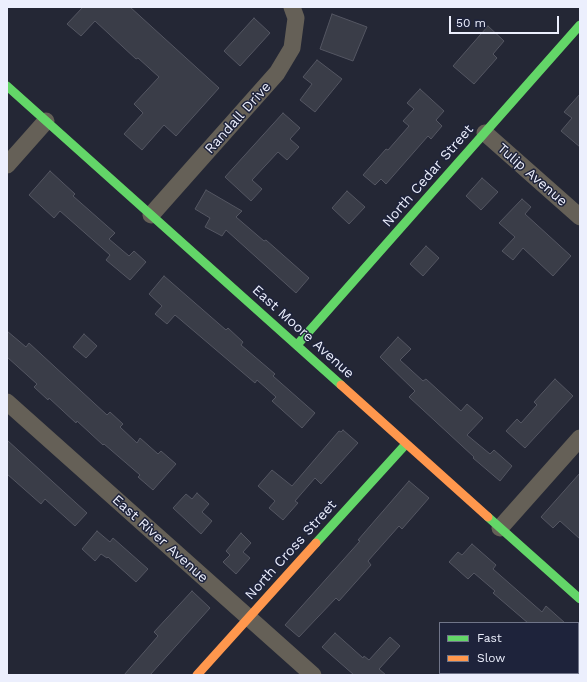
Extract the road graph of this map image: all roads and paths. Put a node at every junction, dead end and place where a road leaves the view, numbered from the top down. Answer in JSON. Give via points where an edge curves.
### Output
{"nodes":[{"id":1,"x":292,"y":7,"type":"edge"},
{"id":2,"x":580,"y":25,"type":"edge"},
{"id":3,"x":7,"y":86,"type":"edge"},
{"id":4,"x":46,"y":121,"type":"junction"},
{"id":5,"x":485,"y":133,"type":"junction"},
{"id":6,"x":7,"y":165,"type":"edge"},
{"id":7,"x":151,"y":215,"type":"junction"},
{"id":8,"x":580,"y":217,"type":"edge"},
{"id":9,"x":297,"y":345,"type":"junction"},
{"id":10,"x":7,"y":402,"type":"edge"},
{"id":11,"x":580,"y":438,"type":"edge"},
{"id":12,"x":406,"y":444,"type":"junction"},
{"id":13,"x":500,"y":528,"type":"junction"},
{"id":14,"x":580,"y":599,"type":"edge"},
{"id":15,"x":249,"y":618,"type":"junction"},
{"id":16,"x":197,"y":675,"type":"edge"},
{"id":17,"x":314,"y":675,"type":"edge"}],
"edges":[{"from":1,"to":7,"type":"street","name":"Randall Drive","via":[[296,18],[292,48],[277,73]]},
{"from":2,"to":5,"type":"street","name":"North Cedar Street"},
{"from":3,"to":4,"type":"street","name":"East Moore Avenue"},
{"from":4,"to":6,"type":"street"},
{"from":4,"to":7,"type":"street","name":"East Moore Avenue"},
{"from":5,"to":8,"type":"street","name":"Tulip Avenue"},
{"from":5,"to":9,"type":"street","name":"North Cedar Street"},
{"from":7,"to":9,"type":"street","name":"East Moore Avenue"},
{"from":9,"to":12,"type":"street","name":"East Moore Avenue"},
{"from":10,"to":15,"type":"street","name":"East River Avenue"},
{"from":11,"to":13,"type":"street"},
{"from":12,"to":13,"type":"street","name":"East Moore Avenue"},
{"from":12,"to":15,"type":"street","name":"North Cross Street"},
{"from":13,"to":14,"type":"street","name":"East Moore Avenue"},
{"from":15,"to":16,"type":"street","name":"North Cross Street"},
{"from":15,"to":17,"type":"street","name":"East River Avenue"}]}
